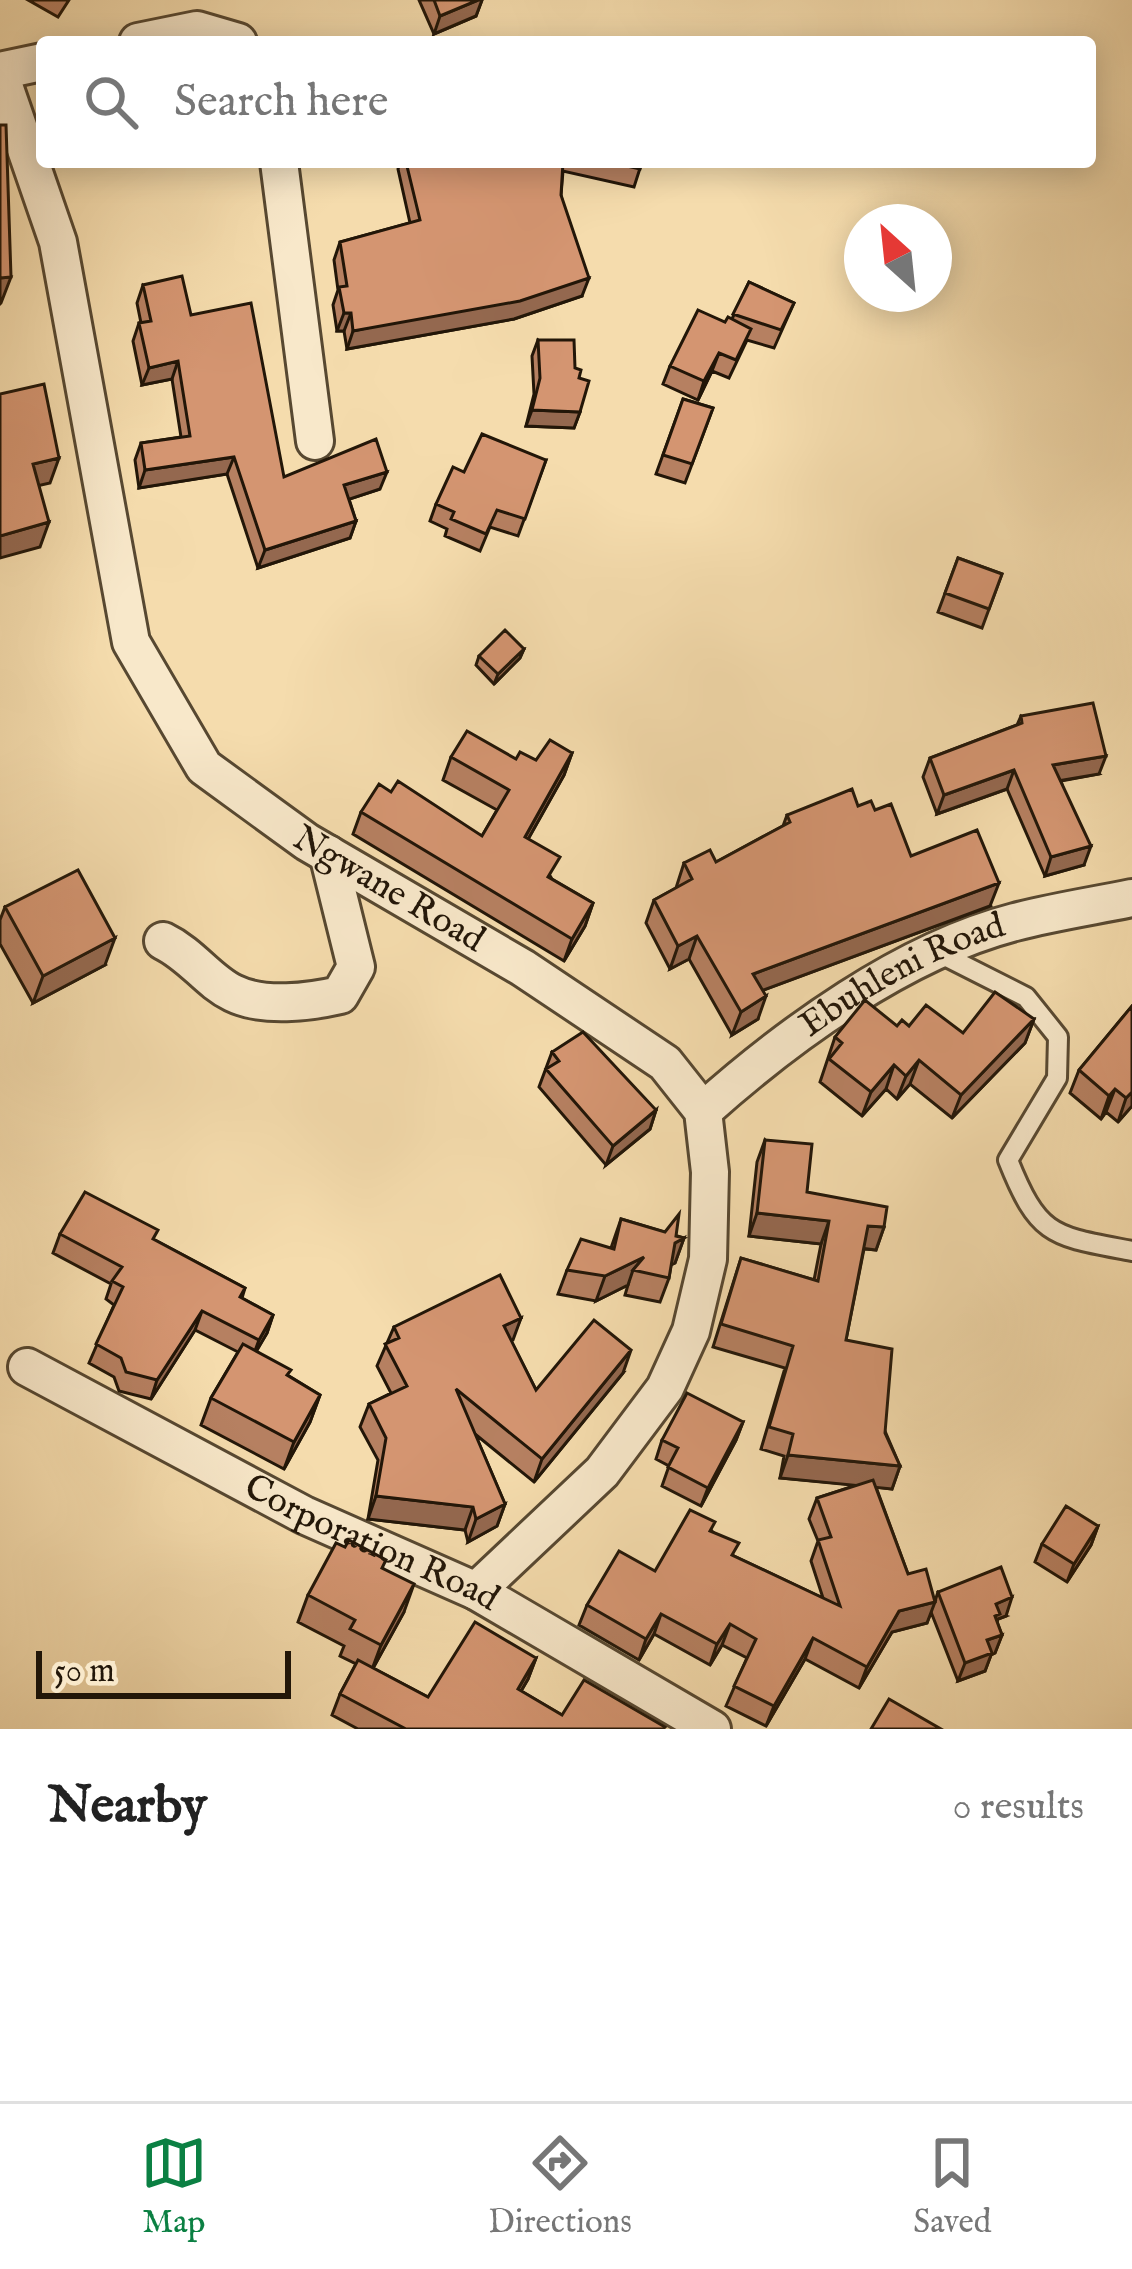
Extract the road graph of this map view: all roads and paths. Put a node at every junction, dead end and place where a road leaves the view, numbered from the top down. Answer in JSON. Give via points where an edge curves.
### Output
{"nodes":[{"id":1,"x":168,"y":36,"type":"edge"},
{"id":2,"x":218,"y":36,"type":"edge"},
{"id":3,"x":36,"y":63,"type":"edge"},
{"id":4,"x":0,"y":72,"type":"edge"},
{"id":5,"x":280,"y":168,"type":"edge"},
{"id":6,"x":315,"y":441,"type":"dead end"},
{"id":7,"x":328,"y":854,"type":"junction"},
{"id":8,"x":1132,"y":898,"type":"edge"},
{"id":9,"x":163,"y":941,"type":"dead end"},
{"id":10,"x":939,"y":953,"type":"junction"},
{"id":11,"x":703,"y":1111,"type":"junction"},
{"id":12,"x":1132,"y":1251,"type":"edge"},
{"id":13,"x":27,"y":1367,"type":"dead end"},
{"id":14,"x":476,"y":1592,"type":"junction"},
{"id":15,"x":712,"y":1729,"type":"edge"}],
"edges":[{"from":1,"to":2,"type":"street"},
{"from":3,"to":4,"type":"street"},
{"from":4,"to":7,"type":"street","name":"Ngwane Road","via":[[58,242],[131,642],[204,767]]},
{"from":5,"to":6,"type":"street"},
{"from":7,"to":9,"type":"street","via":[[356,967],[340,994],[310,1002],[234,994]]},
{"from":7,"to":11,"type":"street","name":"Ngwane Road","via":[[665,1063]]},
{"from":8,"to":10,"type":"street","name":"Ebuhleni Road","via":[[1010,922]]},
{"from":10,"to":11,"type":"street","name":"Ebuhleni Road","via":[[842,1000]]},
{"from":10,"to":12,"type":"lane","via":[[1026,997],[1058,1037],[1057,1078],[1007,1160],[1024,1200],[1052,1234]]},
{"from":11,"to":14,"type":"street","via":[[708,1259],[691,1330],[665,1388],[602,1472]]},
{"from":13,"to":14,"type":"street","name":"Corporation Road","via":[[304,1515]]},
{"from":14,"to":15,"type":"street","name":"Corporation Road"}]}
